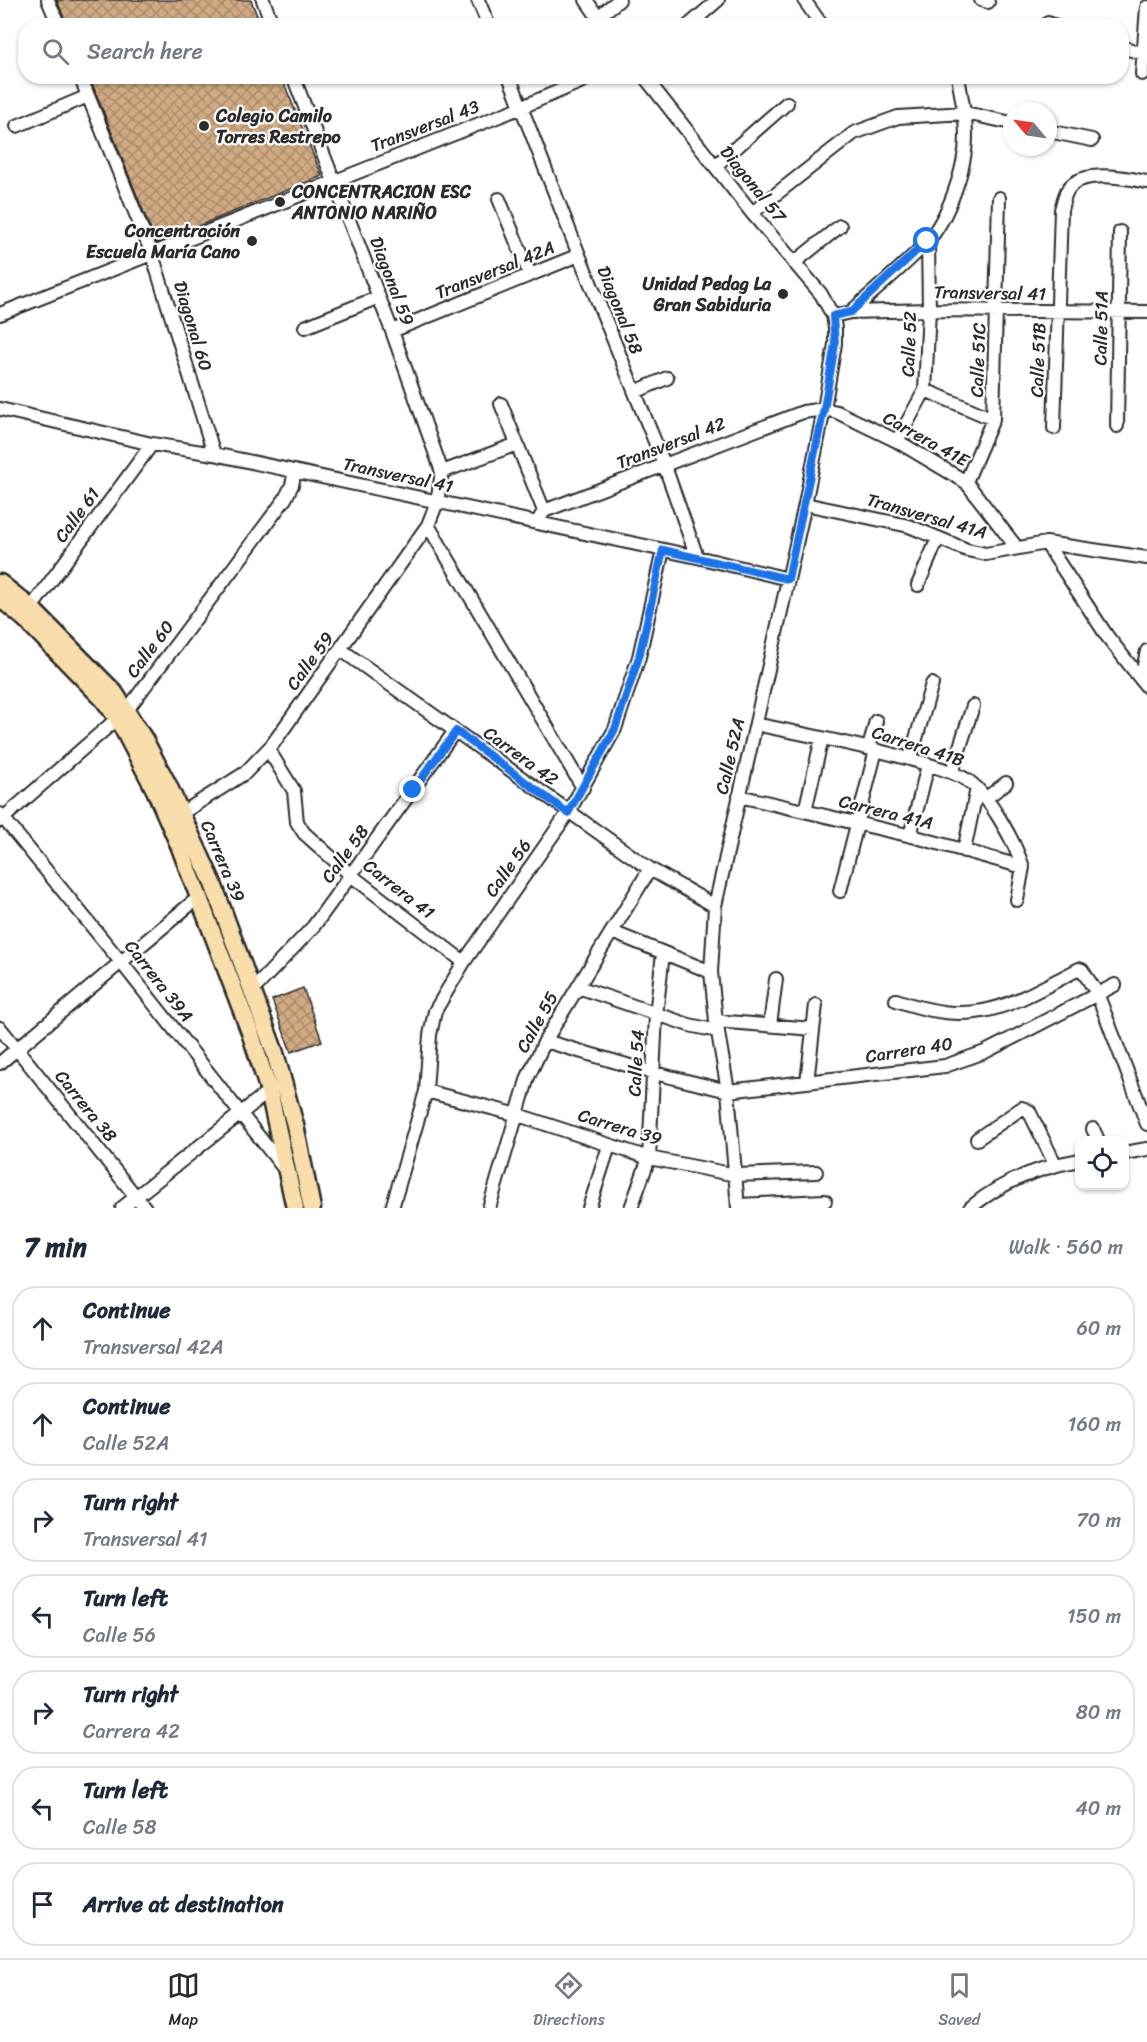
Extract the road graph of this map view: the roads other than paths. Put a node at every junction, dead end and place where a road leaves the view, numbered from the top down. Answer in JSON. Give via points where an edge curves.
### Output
{"nodes":[{"id":1,"x":48,"y":0,"type":"edge"},
{"id":2,"x":263,"y":0,"type":"edge"},
{"id":3,"x":478,"y":0,"type":"edge"},
{"id":4,"x":586,"y":0,"type":"edge"},
{"id":5,"x":619,"y":0,"type":"edge"},
{"id":6,"x":718,"y":0,"type":"edge"},
{"id":7,"x":810,"y":2,"type":"edge"},
{"id":8,"x":1147,"y":8,"type":"edge"},
{"id":9,"x":56,"y":18,"type":"edge"},
{"id":10,"x":270,"y":18,"type":"edge"},
{"id":11,"x":486,"y":18,"type":"edge"},
{"id":12,"x":599,"y":18,"type":"edge"},
{"id":13,"x":604,"y":18,"type":"edge"},
{"id":14,"x":697,"y":18,"type":"edge"},
{"id":15,"x":817,"y":18,"type":"edge"},
{"id":16,"x":1129,"y":49,"type":"edge"},
{"id":17,"x":1145,"y":55,"type":"edge"},
{"id":18,"x":1142,"y":74,"type":"dead end"},
{"id":19,"x":83,"y":84,"type":"edge"},
{"id":20,"x":296,"y":84,"type":"edge"},
{"id":21,"x":512,"y":84,"type":"edge"},
{"id":22,"x":575,"y":84,"type":"edge"},
{"id":23,"x":650,"y":84,"type":"edge"},
{"id":24,"x":960,"y":84,"type":"edge"},
{"id":25,"x":88,"y":96,"type":"junction"},
{"id":26,"x":787,"y":103,"type":"dead end"},
{"id":27,"x":522,"y":107,"type":"junction"},
{"id":28,"x":965,"y":113,"type":"junction"},
{"id":29,"x":1003,"y":121,"type":"edge"},
{"id":30,"x":16,"y":126,"type":"dead end"},
{"id":31,"x":1057,"y":133,"type":"edge"},
{"id":32,"x":1092,"y":140,"type":"dead end"},
{"id":33,"x":715,"y":166,"type":"junction"},
{"id":34,"x":333,"y":181,"type":"junction"},
{"id":35,"x":1147,"y":182,"type":"edge"},
{"id":36,"x":999,"y":198,"type":"dead end"},
{"id":37,"x":499,"y":199,"type":"dead end"},
{"id":38,"x":752,"y":213,"type":"junction"},
{"id":39,"x":840,"y":226,"type":"dead end"},
{"id":40,"x":1120,"y":232,"type":"dead end"},
{"id":41,"x":927,"y":241,"type":"junction"},
{"id":42,"x":152,"y":254,"type":"junction"},
{"id":43,"x":579,"y":255,"type":"junction"},
{"id":44,"x":794,"y":263,"type":"junction"},
{"id":45,"x":530,"y":275,"type":"junction"},
{"id":46,"x":379,"y":297,"type":"junction"},
{"id":47,"x":929,"y":310,"type":"junction"},
{"id":48,"x":997,"y":310,"type":"junction"},
{"id":49,"x":1058,"y":311,"type":"junction"},
{"id":50,"x":1120,"y":311,"type":"junction"},
{"id":51,"x":851,"y":312,"type":"junction"},
{"id":52,"x":1147,"y":312,"type":"edge"},
{"id":53,"x":0,"y":314,"type":"edge"},
{"id":54,"x":833,"y":316,"type":"junction"},
{"id":55,"x":304,"y":327,"type":"dead end"},
{"id":56,"x":392,"y":331,"type":"junction"},
{"id":57,"x":666,"y":378,"type":"dead end"},
{"id":58,"x":925,"y":390,"type":"junction"},
{"id":59,"x":635,"y":392,"type":"junction"},
{"id":60,"x":501,"y":404,"type":"dead end"},
{"id":61,"x":0,"y":409,"type":"edge"},
{"id":62,"x":824,"y":409,"type":"junction"},
{"id":63,"x":993,"y":419,"type":"junction"},
{"id":64,"x":1117,"y":426,"type":"dead end"},
{"id":65,"x":1054,"y":429,"type":"dead end"},
{"id":66,"x":897,"y":441,"type":"junction"},
{"id":67,"x":152,"y":444,"type":"junction"},
{"id":68,"x":517,"y":444,"type":"junction"},
{"id":69,"x":214,"y":454,"type":"junction"},
{"id":70,"x":664,"y":464,"type":"junction"},
{"id":71,"x":295,"y":471,"type":"junction"},
{"id":72,"x":442,"y":472,"type":"junction"},
{"id":73,"x":966,"y":482,"type":"junction"},
{"id":74,"x":437,"y":502,"type":"junction"},
{"id":75,"x":805,"y":504,"type":"junction"},
{"id":76,"x":544,"y":511,"type":"junction"},
{"id":77,"x":537,"y":523,"type":"junction"},
{"id":78,"x":428,"y":525,"type":"junction"},
{"id":79,"x":938,"y":538,"type":"junction"},
{"id":80,"x":1046,"y":543,"type":"junction"},
{"id":81,"x":1017,"y":548,"type":"junction"},
{"id":82,"x":663,"y":550,"type":"junction"},
{"id":83,"x":697,"y":557,"type":"junction"},
{"id":84,"x":1147,"y":558,"type":"edge"},
{"id":85,"x":788,"y":579,"type":"junction"},
{"id":86,"x":0,"y":583,"type":"edge"},
{"id":87,"x":918,"y":585,"type":"dead end"},
{"id":88,"x":0,"y":598,"type":"edge"},
{"id":89,"x":31,"y":608,"type":"junction"},
{"id":90,"x":340,"y":649,"type":"junction"},
{"id":91,"x":1147,"y":651,"type":"edge"},
{"id":92,"x":1144,"y":683,"type":"edge"},
{"id":93,"x":932,"y":684,"type":"dead end"},
{"id":94,"x":973,"y":706,"type":"dead end"},
{"id":95,"x":122,"y":714,"type":"junction"},
{"id":96,"x":876,"y":721,"type":"dead end"},
{"id":97,"x":756,"y":724,"type":"junction"},
{"id":98,"x":456,"y":731,"type":"junction"},
{"id":99,"x":822,"y":738,"type":"junction"},
{"id":100,"x":268,"y":749,"type":"junction"},
{"id":101,"x":872,"y":749,"type":"junction"},
{"id":102,"x":910,"y":759,"type":"junction"},
{"id":103,"x":928,"y":765,"type":"junction"},
{"id":104,"x":952,"y":772,"type":"junction"},
{"id":105,"x":1006,"y":783,"type":"dead end"},
{"id":106,"x":583,"y":788,"type":"junction"},
{"id":107,"x":981,"y":794,"type":"junction"},
{"id":108,"x":739,"y":796,"type":"junction"},
{"id":109,"x":805,"y":812,"type":"junction"},
{"id":110,"x":182,"y":813,"type":"junction"},
{"id":111,"x":568,"y":813,"type":"junction"},
{"id":112,"x":1,"y":817,"type":"edge"},
{"id":113,"x":857,"y":823,"type":"junction"},
{"id":114,"x":910,"y":836,"type":"junction"},
{"id":115,"x":964,"y":851,"type":"junction"},
{"id":116,"x":1023,"y":867,"type":"junction"},
{"id":117,"x":650,"y":869,"type":"junction"},
{"id":118,"x":352,"y":876,"type":"junction"},
{"id":119,"x":840,"y":891,"type":"dead end"},
{"id":120,"x":199,"y":897,"type":"junction"},
{"id":121,"x":1017,"y":900,"type":"dead end"},
{"id":122,"x":715,"y":906,"type":"junction"},
{"id":123,"x":612,"y":932,"type":"junction"},
{"id":124,"x":663,"y":953,"type":"junction"},
{"id":125,"x":121,"y":962,"type":"junction"},
{"id":126,"x":464,"y":962,"type":"junction"},
{"id":127,"x":711,"y":972,"type":"junction"},
{"id":128,"x":776,"y":979,"type":"dead end"},
{"id":129,"x":1115,"y":985,"type":"dead end"},
{"id":130,"x":578,"y":987,"type":"junction"},
{"id":131,"x":253,"y":990,"type":"junction"},
{"id":132,"x":1097,"y":993,"type":"junction"},
{"id":133,"x":896,"y":1000,"type":"dead end"},
{"id":134,"x":816,"y":1005,"type":"dead end"},
{"id":135,"x":656,"y":1015,"type":"junction"},
{"id":136,"x":770,"y":1025,"type":"junction"},
{"id":137,"x":717,"y":1026,"type":"junction"},
{"id":138,"x":0,"y":1028,"type":"edge"},
{"id":139,"x":813,"y":1029,"type":"junction"},
{"id":140,"x":545,"y":1041,"type":"junction"},
{"id":141,"x":17,"y":1050,"type":"junction"},
{"id":142,"x":0,"y":1062,"type":"edge"},
{"id":143,"x":654,"y":1073,"type":"junction"},
{"id":144,"x":807,"y":1082,"type":"junction"},
{"id":145,"x":269,"y":1091,"type":"junction"},
{"id":146,"x":426,"y":1091,"type":"junction"},
{"id":147,"x":728,"y":1091,"type":"junction"},
{"id":148,"x":240,"y":1114,"type":"junction"},
{"id":149,"x":518,"y":1115,"type":"junction"},
{"id":150,"x":1147,"y":1124,"type":"edge"},
{"id":151,"x":977,"y":1139,"type":"dead end"},
{"id":152,"x":609,"y":1146,"type":"junction"},
{"id":153,"x":1147,"y":1149,"type":"edge"},
{"id":154,"x":1129,"y":1152,"type":"edge"},
{"id":155,"x":649,"y":1158,"type":"junction"},
{"id":156,"x":1075,"y":1161,"type":"edge"},
{"id":157,"x":1054,"y":1164,"type":"junction"},
{"id":158,"x":816,"y":1172,"type":"dead end"},
{"id":159,"x":287,"y":1173,"type":"junction"},
{"id":160,"x":736,"y":1175,"type":"junction"},
{"id":161,"x":136,"y":1196,"type":"junction"},
{"id":162,"x":825,"y":1202,"type":"dead end"},
{"id":163,"x":738,"y":1207,"type":"edge"},
{"id":164,"x":122,"y":1208,"type":"edge"},
{"id":165,"x":145,"y":1208,"type":"edge"},
{"id":166,"x":295,"y":1208,"type":"edge"},
{"id":167,"x":312,"y":1208,"type":"edge"},
{"id":168,"x":392,"y":1208,"type":"edge"},
{"id":169,"x":489,"y":1208,"type":"edge"},
{"id":170,"x":589,"y":1208,"type":"edge"},
{"id":171,"x":631,"y":1208,"type":"edge"},
{"id":172,"x":970,"y":1208,"type":"edge"}],
"edges":[{"from":1,"to":9,"type":"street"},
{"from":2,"to":10,"type":"street"},
{"from":3,"to":11,"type":"street"},
{"from":4,"to":12,"type":"street"},
{"from":5,"to":13,"type":"street"},
{"from":6,"to":14,"type":"street"},
{"from":7,"to":15,"type":"street"},
{"from":8,"to":17,"type":"street"},
{"from":16,"to":17,"type":"street"},
{"from":17,"to":18,"type":"street"},
{"from":19,"to":25,"type":"street","name":"Diagonal 60"},
{"from":20,"to":34,"type":"street","name":"Diagonal 59"},
{"from":21,"to":27,"type":"street","name":"Diagonal 58"},
{"from":22,"to":27,"type":"street","name":"Transversal 43"},
{"from":23,"to":33,"type":"street","name":"Diagonal 57"},
{"from":24,"to":28,"type":"street"},
{"from":25,"to":30,"type":"street"},
{"from":25,"to":42,"type":"street","name":"Diagonal 60"},
{"from":26,"to":33,"type":"street"},
{"from":27,"to":34,"type":"street","name":"Transversal 43"},
{"from":27,"to":43,"type":"street","name":"Diagonal 58"},
{"from":28,"to":29,"type":"street"},
{"from":28,"to":38,"type":"street","via":[[898,117],[854,133]]},
{"from":28,"to":41,"type":"street","via":[[966,138],[953,195]]},
{"from":31,"to":32,"type":"street"},
{"from":33,"to":38,"type":"street","name":"Diagonal 57"},
{"from":34,"to":42,"type":"street","name":"Transversal 43"},
{"from":34,"to":46,"type":"street","name":"Diagonal 59"},
{"from":35,"to":49,"type":"street","name":"Calle 51B","via":[[1109,176],[1070,186],[1061,210]]},
{"from":36,"to":48,"type":"street","name":"Calle 51C"},
{"from":37,"to":45,"type":"street"},
{"from":38,"to":44,"type":"street","name":"Diagonal 57"},
{"from":39,"to":44,"type":"street"},
{"from":40,"to":50,"type":"street","name":"Calle 51A"},
{"from":41,"to":47,"type":"street","name":"Calle 52"},
{"from":41,"to":51,"type":"street"},
{"from":42,"to":53,"type":"street","name":"Transversal 43"},
{"from":42,"to":69,"type":"street","name":"Diagonal 60"},
{"from":43,"to":45,"type":"street","name":"Transversal 42A"},
{"from":43,"to":59,"type":"street","name":"Diagonal 58"},
{"from":44,"to":54,"type":"street","name":"Diagonal 57","via":[[821,294]]},
{"from":45,"to":56,"type":"street","name":"Transversal 42A"},
{"from":46,"to":55,"type":"street"},
{"from":46,"to":56,"type":"street","name":"Diagonal 59"},
{"from":47,"to":48,"type":"street","name":"Transversal 41"},
{"from":47,"to":51,"type":"street","name":"Transversal 41"},
{"from":47,"to":58,"type":"street","name":"Calle 52"},
{"from":48,"to":49,"type":"street","name":"Transversal 41"},
{"from":48,"to":63,"type":"street","name":"Calle 51C"},
{"from":49,"to":50,"type":"street","name":"Transversal 41"},
{"from":49,"to":65,"type":"street","name":"Calle 51B"},
{"from":50,"to":52,"type":"street","name":"Transversal 41"},
{"from":50,"to":64,"type":"street","name":"Calle 51A"},
{"from":51,"to":54,"type":"street","name":"Transversal 41"},
{"from":54,"to":62,"type":"street","name":"Calle 52A","via":[[835,344]]},
{"from":56,"to":72,"type":"street","name":"Diagonal 59"},
{"from":57,"to":59,"type":"street"},
{"from":58,"to":63,"type":"street"},
{"from":58,"to":66,"type":"street","name":"Calle 52"},
{"from":59,"to":70,"type":"street","name":"Diagonal 58"},
{"from":60,"to":68,"type":"street"},
{"from":61,"to":67,"type":"street","name":"Transversal 41"},
{"from":62,"to":66,"type":"street","name":"Carrera 41E"},
{"from":62,"to":70,"type":"street","name":"Transversal 42","via":[[803,412]]},
{"from":62,"to":75,"type":"street","name":"Calle 52A"},
{"from":63,"to":73,"type":"street","name":"Calle 51C"},
{"from":66,"to":73,"type":"street","name":"Carrera 41E"},
{"from":67,"to":69,"type":"street","name":"Transversal 41"},
{"from":67,"to":89,"type":"street","name":"Calle 61"},
{"from":68,"to":72,"type":"street"},
{"from":68,"to":76,"type":"street"},
{"from":69,"to":71,"type":"street","name":"Transversal 41"},
{"from":70,"to":76,"type":"street","name":"Transversal 42"},
{"from":70,"to":83,"type":"street","name":"Diagonal 58"},
{"from":71,"to":74,"type":"street","name":"Transversal 41"},
{"from":71,"to":95,"type":"street","name":"Calle 60","via":[[285,499]]},
{"from":72,"to":74,"type":"street","name":"Diagonal 59"},
{"from":73,"to":81,"type":"street","name":"Carrera 41E"},
{"from":74,"to":77,"type":"street","name":"Transversal 41"},
{"from":74,"to":78,"type":"street","name":"Calle 59"},
{"from":75,"to":79,"type":"street","name":"Transversal 41A","via":[[909,526]]},
{"from":75,"to":85,"type":"street","name":"Calle 52A"},
{"from":76,"to":77,"type":"street"},
{"from":77,"to":82,"type":"street","name":"Transversal 41"},
{"from":78,"to":90,"type":"street","name":"Calle 59"},
{"from":78,"to":106,"type":"street"},
{"from":79,"to":81,"type":"street","name":"Transversal 41A","via":[[986,554]]},
{"from":79,"to":87,"type":"street"},
{"from":80,"to":81,"type":"street","name":"Transversal 41A"},
{"from":80,"to":84,"type":"street","name":"Transversal 41A"},
{"from":80,"to":92,"type":"street","via":[[1107,636]]},
{"from":82,"to":83,"type":"street","name":"Transversal 41"},
{"from":82,"to":106,"type":"street","name":"Calle 56","via":[[639,657],[615,729]]},
{"from":83,"to":85,"type":"street","name":"Transversal 41"},
{"from":85,"to":97,"type":"street","name":"Calle 52A"},
{"from":86,"to":89,"type":"main road","name":"Carrera 39"},
{"from":88,"to":95,"type":"main road","name":"Carrera 39"},
{"from":89,"to":95,"type":"main road","name":"Carrera 39","via":[[99,675]]},
{"from":90,"to":98,"type":"street","name":"Carrera 42"},
{"from":90,"to":100,"type":"street","name":"Calle 59"},
{"from":91,"to":92,"type":"street"},
{"from":93,"to":102,"type":"street"},
{"from":94,"to":104,"type":"street"},
{"from":95,"to":110,"type":"main road","name":"Carrera 39","via":[[144,739]]},
{"from":95,"to":112,"type":"street","name":"Calle 60"},
{"from":95,"to":120,"type":"main road","name":"Carrera 39"},
{"from":96,"to":101,"type":"street"},
{"from":97,"to":99,"type":"street","name":"Carrera 41B"},
{"from":97,"to":108,"type":"street","name":"Calle 52A"},
{"from":98,"to":111,"type":"street","name":"Carrera 42"},
{"from":98,"to":118,"type":"street","name":"Calle 58"},
{"from":99,"to":101,"type":"street","name":"Carrera 41B"},
{"from":99,"to":109,"type":"street"},
{"from":100,"to":110,"type":"street","name":"Calle 59","via":[[244,773]]},
{"from":100,"to":118,"type":"street","name":"Carrera 41","via":[[294,791],[297,822],[304,833]]},
{"from":101,"to":102,"type":"street","name":"Carrera 41B"},
{"from":101,"to":113,"type":"street"},
{"from":102,"to":103,"type":"street","name":"Carrera 41B"},
{"from":103,"to":104,"type":"street","name":"Carrera 41B"},
{"from":103,"to":114,"type":"street"},
{"from":104,"to":107,"type":"street","name":"Carrera 41B"},
{"from":105,"to":107,"type":"street"},
{"from":106,"to":111,"type":"street","name":"Calle 56"},
{"from":107,"to":115,"type":"street"},
{"from":107,"to":116,"type":"street","name":"Carrera 41B","via":[[1016,846]]},
{"from":108,"to":109,"type":"street","name":"Carrera 41A"},
{"from":108,"to":122,"type":"street","name":"Calle 52A"},
{"from":109,"to":113,"type":"street","name":"Carrera 41A"},
{"from":110,"to":131,"type":"main road","name":"Carrera 39"},
{"from":111,"to":117,"type":"street","name":"Carrera 42"},
{"from":111,"to":126,"type":"street","name":"Calle 56"},
{"from":112,"to":125,"type":"street","name":"Carrera 39A"},
{"from":113,"to":114,"type":"street","name":"Carrera 41A"},
{"from":113,"to":119,"type":"street"},
{"from":114,"to":115,"type":"street","name":"Carrera 41A"},
{"from":115,"to":116,"type":"street","name":"Carrera 41A"},
{"from":116,"to":121,"type":"street"},
{"from":117,"to":122,"type":"street","name":"Carrera 42"},
{"from":117,"to":123,"type":"street","name":"Calle 55"},
{"from":118,"to":126,"type":"street","name":"Carrera 41"},
{"from":118,"to":131,"type":"street","name":"Calle 58","via":[[314,927]]},
{"from":120,"to":125,"type":"street"},
{"from":120,"to":145,"type":"main road","name":"Carrera 39"},
{"from":122,"to":127,"type":"street","name":"Calle 52A"},
{"from":123,"to":124,"type":"street"},
{"from":123,"to":130,"type":"street","name":"Calle 55"},
{"from":124,"to":127,"type":"street"},
{"from":124,"to":135,"type":"street","name":"Calle 54"},
{"from":125,"to":141,"type":"street"},
{"from":125,"to":148,"type":"street","name":"Carrera 39A"},
{"from":126,"to":146,"type":"street","name":"Calle 56","via":[[435,1011]]},
{"from":127,"to":137,"type":"street","name":"Calle 52A"},
{"from":128,"to":136,"type":"street"},
{"from":129,"to":132,"type":"street","name":"Carrera 40"},
{"from":130,"to":135,"type":"street"},
{"from":130,"to":140,"type":"street","name":"Calle 55"},
{"from":131,"to":167,"type":"main road","name":"Carrera 39","via":[[286,1088]]},
{"from":132,"to":133,"type":"street","via":[[1079,969],[998,1009],[942,1012]]},
{"from":132,"to":144,"type":"street","name":"Carrera 40","via":[[985,1052],[945,1066]]},
{"from":132,"to":150,"type":"street"},
{"from":134,"to":139,"type":"street"},
{"from":135,"to":137,"type":"street","via":[[688,1025]]},
{"from":135,"to":143,"type":"street","name":"Calle 54"},
{"from":136,"to":137,"type":"street"},
{"from":136,"to":139,"type":"street"},
{"from":137,"to":147,"type":"street","name":"Calle 52A"},
{"from":138,"to":141,"type":"street","name":"Carrera 38"},
{"from":139,"to":144,"type":"street"},
{"from":140,"to":143,"type":"street"},
{"from":140,"to":149,"type":"street","name":"Calle 55","via":[[528,1077]]},
{"from":141,"to":142,"type":"street"},
{"from":141,"to":161,"type":"street","name":"Carrera 38"},
{"from":143,"to":147,"type":"street"},
{"from":143,"to":155,"type":"street","name":"Calle 54"},
{"from":144,"to":147,"type":"street","name":"Carrera 40"},
{"from":145,"to":148,"type":"street"},
{"from":145,"to":159,"type":"main road","name":"Carrera 39"},
{"from":146,"to":149,"type":"street","name":"Carrera 39"},
{"from":146,"to":168,"type":"street","name":"Calle 56"},
{"from":147,"to":160,"type":"street","name":"Calle 52A"},
{"from":148,"to":159,"type":"street","name":"Carrera 39A"},
{"from":148,"to":161,"type":"street"},
{"from":149,"to":152,"type":"street","name":"Carrera 39"},
{"from":149,"to":169,"type":"street","name":"Calle 55"},
{"from":151,"to":157,"type":"street","via":[[1025,1108]]},
{"from":152,"to":155,"type":"street","name":"Carrera 39"},
{"from":152,"to":170,"type":"street"},
{"from":153,"to":154,"type":"street"},
{"from":155,"to":160,"type":"street","name":"Carrera 39"},
{"from":155,"to":171,"type":"street","name":"Calle 54"},
{"from":156,"to":157,"type":"street"},
{"from":157,"to":172,"type":"street","via":[[1019,1176],[987,1193]]},
{"from":158,"to":160,"type":"street"},
{"from":159,"to":166,"type":"main road","name":"Carrera 39"},
{"from":160,"to":163,"type":"street","name":"Calle 52A"},
{"from":161,"to":164,"type":"street"},
{"from":161,"to":165,"type":"street","name":"Carrera 38"},
{"from":162,"to":163,"type":"street"}]}
